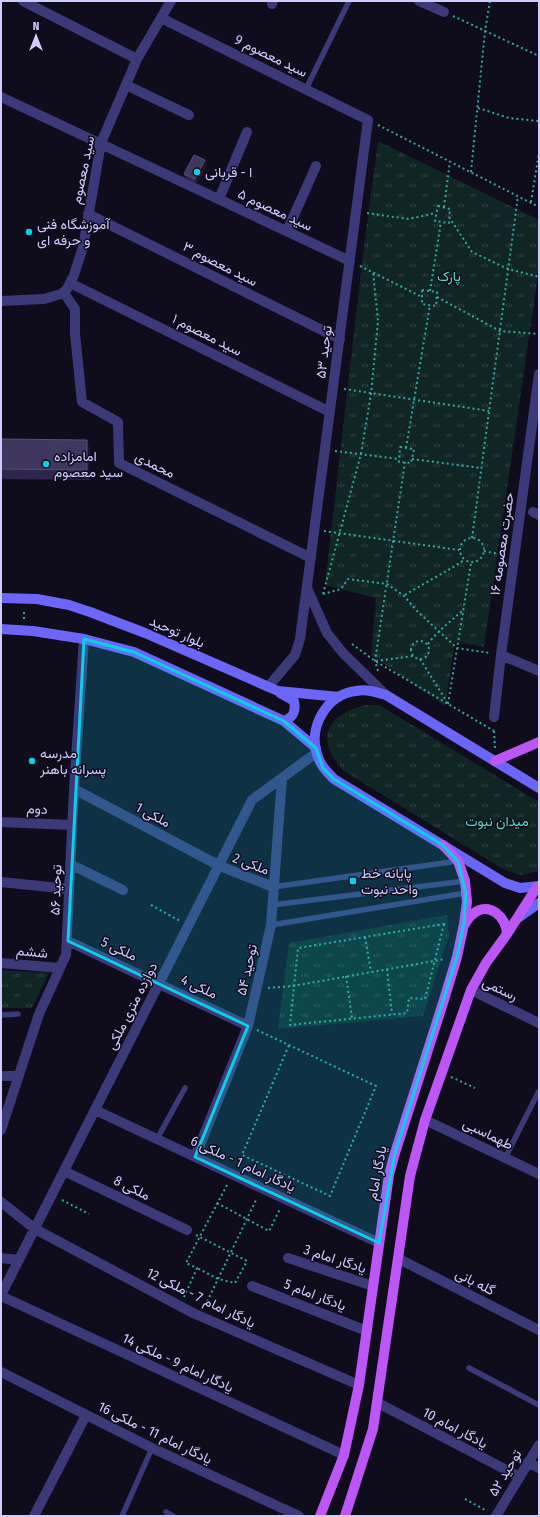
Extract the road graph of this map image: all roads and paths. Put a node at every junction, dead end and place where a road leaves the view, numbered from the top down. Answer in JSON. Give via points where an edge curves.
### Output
{"nodes":[{"id":1,"x":23,"y":1,"type":"edge"},
{"id":2,"x":171,"y":1,"type":"edge"},
{"id":3,"x":349,"y":1,"type":"edge"},
{"id":4,"x":419,"y":1,"type":"edge"},
{"id":5,"x":490,"y":1,"type":"edge"},
{"id":6,"x":444,"y":12,"type":"joint"},
{"id":7,"x":161,"y":18,"type":"junction"},
{"id":8,"x":486,"y":31,"type":"junction"},
{"id":9,"x":539,"y":56,"type":"edge"},
{"id":10,"x":137,"y":59,"type":"junction"},
{"id":11,"x":126,"y":85,"type":"junction"},
{"id":12,"x":306,"y":90,"type":"junction"},
{"id":13,"x":1,"y":97,"type":"edge"},
{"id":14,"x":478,"y":108,"type":"junction"},
{"id":15,"x":189,"y":115,"type":"dead end"},
{"id":16,"x":368,"y":120,"type":"junction"},
{"id":17,"x":539,"y":121,"type":"edge"},
{"id":18,"x":247,"y":132,"type":"dead end"},
{"id":19,"x":101,"y":143,"type":"junction"},
{"id":20,"x":539,"y":153,"type":"edge"},
{"id":21,"x":450,"y":161,"type":"junction"},
{"id":22,"x":316,"y":166,"type":"dead end"},
{"id":23,"x":471,"y":172,"type":"junction"},
{"id":24,"x":518,"y":196,"type":"junction"},
{"id":25,"x":220,"y":199,"type":"junction"},
{"id":26,"x":531,"y":202,"type":"junction"},
{"id":27,"x":539,"y":206,"type":"edge"},
{"id":28,"x":444,"y":207,"type":"junction"},
{"id":29,"x":356,"y":212,"type":"junction"},
{"id":30,"x":436,"y":213,"type":"junction"},
{"id":31,"x":88,"y":214,"type":"junction"},
{"id":32,"x":449,"y":217,"type":"junction"},
{"id":33,"x":441,"y":222,"type":"junction"},
{"id":34,"x":287,"y":231,"type":"junction"},
{"id":35,"x":350,"y":261,"type":"junction"},
{"id":36,"x":508,"y":268,"type":"junction"},
{"id":37,"x":373,"y":272,"type":"junction"},
{"id":38,"x":539,"y":277,"type":"edge"},
{"id":39,"x":70,"y":283,"type":"junction"},
{"id":40,"x":430,"y":291,"type":"junction"},
{"id":41,"x":64,"y":293,"type":"junction"},
{"id":42,"x":422,"y":297,"type":"junction"},
{"id":43,"x":437,"y":297,"type":"junction"},
{"id":44,"x":1,"y":301,"type":"edge"},
{"id":45,"x":430,"y":305,"type":"junction"},
{"id":46,"x":500,"y":331,"type":"junction"},
{"id":47,"x":539,"y":334,"type":"edge"},
{"id":48,"x":340,"y":339,"type":"junction"},
{"id":49,"x":539,"y":374,"type":"edge"},
{"id":50,"x":334,"y":388,"type":"junction"},
{"id":51,"x":371,"y":394,"type":"junction"},
{"id":52,"x":414,"y":401,"type":"junction"},
{"id":53,"x":489,"y":411,"type":"junction"},
{"id":54,"x":330,"y":412,"type":"junction"},
{"id":55,"x":406,"y":448,"type":"junction"},
{"id":56,"x":325,"y":450,"type":"junction"},
{"id":57,"x":361,"y":454,"type":"junction"},
{"id":58,"x":399,"y":459,"type":"junction"},
{"id":59,"x":412,"y":459,"type":"junction"},
{"id":60,"x":405,"y":462,"type":"junction"},
{"id":61,"x":481,"y":468,"type":"junction"},
{"id":62,"x":315,"y":530,"type":"junction"},
{"id":63,"x":341,"y":533,"type":"junction"},
{"id":64,"x":472,"y":538,"type":"junction"},
{"id":65,"x":393,"y":540,"type":"junction"},
{"id":66,"x":460,"y":550,"type":"junction"},
{"id":67,"x":484,"y":551,"type":"junction"},
{"id":68,"x":514,"y":557,"type":"junction"},
{"id":69,"x":311,"y":558,"type":"junction"},
{"id":70,"x":464,"y":560,"type":"junction"},
{"id":71,"x":471,"y":563,"type":"junction"},
{"id":72,"x":387,"y":584,"type":"junction"},
{"id":73,"x":307,"y":588,"type":"junction"},
{"id":74,"x":323,"y":594,"type":"junction"},
{"id":75,"x":404,"y":596,"type":"junction"},
{"id":76,"x":1,"y":598,"type":"edge"},
{"id":77,"x":24,"y":599,"type":"junction"},
{"id":78,"x":326,"y":601,"type":"dead end"},
{"id":79,"x":464,"y":608,"type":"junction"},
{"id":80,"x":1,"y":629,"type":"edge"},
{"id":81,"x":23,"y":630,"type":"junction"},
{"id":82,"x":438,"y":630,"type":"junction"},
{"id":83,"x":84,"y":639,"type":"junction"},
{"id":84,"x":348,"y":641,"type":"dead end"},
{"id":85,"x":428,"y":644,"type":"junction"},
{"id":86,"x":457,"y":648,"type":"junction"},
{"id":87,"x":501,"y":654,"type":"junction"},
{"id":88,"x":413,"y":656,"type":"junction"},
{"id":89,"x":420,"y":659,"type":"junction"},
{"id":90,"x":375,"y":661,"type":"junction"},
{"id":91,"x":539,"y":671,"type":"edge"},
{"id":92,"x":268,"y":687,"type":"junction"},
{"id":93,"x":278,"y":692,"type":"junction"},
{"id":94,"x":386,"y":695,"type":"junction"},
{"id":95,"x":339,"y":697,"type":"junction"},
{"id":96,"x":448,"y":704,"type":"junction"},
{"id":97,"x":494,"y":717,"type":"joint"},
{"id":98,"x":284,"y":721,"type":"junction"},
{"id":99,"x":494,"y":731,"type":"junction"},
{"id":100,"x":539,"y":742,"type":"edge"},
{"id":101,"x":316,"y":750,"type":"junction"},
{"id":102,"x":495,"y":761,"type":"junction"},
{"id":103,"x":282,"y":778,"type":"junction"},
{"id":104,"x":539,"y":788,"type":"edge"},
{"id":105,"x":74,"y":789,"type":"junction"},
{"id":106,"x":1,"y":822,"type":"edge"},
{"id":107,"x":72,"y":825,"type":"junction"},
{"id":108,"x":443,"y":845,"type":"junction"},
{"id":109,"x":458,"y":861,"type":"junction"},
{"id":110,"x":70,"y":864,"type":"junction"},
{"id":111,"x":220,"y":866,"type":"junction"},
{"id":112,"x":465,"y":881,"type":"junction"},
{"id":113,"x":1,"y":882,"type":"edge"},
{"id":114,"x":273,"y":887,"type":"junction"},
{"id":115,"x":538,"y":887,"type":"edge"},
{"id":116,"x":69,"y":890,"type":"junction"},
{"id":117,"x":123,"y":890,"type":"dead end"},
{"id":118,"x":466,"y":893,"type":"junction"},
{"id":119,"x":539,"y":903,"type":"edge"},
{"id":120,"x":151,"y":905,"type":"dead end"},
{"id":121,"x":272,"y":905,"type":"junction"},
{"id":122,"x":516,"y":920,"type":"junction"},
{"id":123,"x":464,"y":924,"type":"junction"},
{"id":124,"x":189,"y":925,"type":"junction"},
{"id":125,"x":271,"y":925,"type":"junction"},
{"id":126,"x":507,"y":934,"type":"junction"},
{"id":127,"x":365,"y":937,"type":"junction"},
{"id":128,"x":68,"y":940,"type":"junction"},
{"id":129,"x":457,"y":957,"type":"junction"},
{"id":130,"x":435,"y":961,"type":"junction"},
{"id":131,"x":1,"y":963,"type":"edge"},
{"id":132,"x":60,"y":968,"type":"junction"},
{"id":133,"x":387,"y":969,"type":"junction"},
{"id":134,"x":371,"y":972,"type":"junction"},
{"id":135,"x":346,"y":976,"type":"junction"},
{"id":136,"x":158,"y":983,"type":"junction"},
{"id":137,"x":293,"y":986,"type":"junction"},
{"id":138,"x":257,"y":988,"type":"junction"},
{"id":139,"x":471,"y":990,"type":"junction"},
{"id":140,"x":18,"y":1014,"type":"dead end"},
{"id":141,"x":392,"y":1014,"type":"junction"},
{"id":142,"x":1,"y":1015,"type":"edge"},
{"id":143,"x":352,"y":1018,"type":"junction"},
{"id":144,"x":539,"y":1022,"type":"edge"},
{"id":145,"x":248,"y":1026,"type":"junction"},
{"id":146,"x":289,"y":1045,"type":"junction"},
{"id":147,"x":441,"y":1072,"type":"junction"},
{"id":148,"x":1,"y":1076,"type":"edge"},
{"id":149,"x":17,"y":1076,"type":"junction"},
{"id":150,"x":184,"y":1088,"type":"dead end"},
{"id":151,"x":475,"y":1088,"type":"dead end"},
{"id":152,"x":539,"y":1091,"type":"edge"},
{"id":153,"x":95,"y":1110,"type":"junction"},
{"id":154,"x":425,"y":1120,"type":"junction"},
{"id":155,"x":1,"y":1130,"type":"edge"},
{"id":156,"x":157,"y":1139,"type":"junction"},
{"id":157,"x":195,"y":1157,"type":"junction"},
{"id":158,"x":505,"y":1158,"type":"junction"},
{"id":159,"x":64,"y":1171,"type":"junction"},
{"id":160,"x":539,"y":1174,"type":"edge"},
{"id":161,"x":232,"y":1175,"type":"junction"},
{"id":162,"x":262,"y":1188,"type":"junction"},
{"id":163,"x":52,"y":1194,"type":"junction"},
{"id":164,"x":285,"y":1199,"type":"junction"},
{"id":165,"x":1,"y":1202,"type":"edge"},
{"id":166,"x":217,"y":1203,"type":"junction"},
{"id":167,"x":88,"y":1214,"type":"dead end"},
{"id":168,"x":247,"y":1219,"type":"junction"},
{"id":169,"x":35,"y":1229,"type":"junction"},
{"id":170,"x":187,"y":1230,"type":"joint"},
{"id":171,"x":200,"y":1236,"type":"junction"},
{"id":172,"x":379,"y":1243,"type":"junction"},
{"id":173,"x":231,"y":1252,"type":"junction"},
{"id":174,"x":1,"y":1258,"type":"edge"},
{"id":175,"x":288,"y":1258,"type":"dead end"},
{"id":176,"x":399,"y":1259,"type":"junction"},
{"id":177,"x":18,"y":1260,"type":"junction"},
{"id":178,"x":197,"y":1268,"type":"junction"},
{"id":179,"x":218,"y":1279,"type":"junction"},
{"id":180,"x":252,"y":1286,"type":"dead end"},
{"id":181,"x":373,"y":1286,"type":"junction"},
{"id":182,"x":1,"y":1296,"type":"edge"},
{"id":183,"x":179,"y":1306,"type":"junction"},
{"id":184,"x":201,"y":1316,"type":"junction"},
{"id":185,"x":539,"y":1330,"type":"edge"},
{"id":186,"x":367,"y":1331,"type":"junction"},
{"id":187,"x":469,"y":1368,"type":"dead end"},
{"id":188,"x":1,"y":1372,"type":"edge"},
{"id":189,"x":359,"y":1384,"type":"junction"},
{"id":190,"x":378,"y":1403,"type":"junction"},
{"id":191,"x":539,"y":1405,"type":"edge"},
{"id":192,"x":86,"y":1415,"type":"junction"},
{"id":193,"x":539,"y":1444,"type":"edge"},
{"id":194,"x":152,"y":1448,"type":"junction"},
{"id":195,"x":344,"y":1455,"type":"junction"},
{"id":196,"x":528,"y":1462,"type":"junction"},
{"id":197,"x":539,"y":1468,"type":"edge"},
{"id":198,"x":520,"y":1477,"type":"junction"},
{"id":199,"x":465,"y":1499,"type":"dead end"},
{"id":200,"x":166,"y":1512,"type":"dead end"},
{"id":201,"x":34,"y":1516,"type":"edge"},
{"id":202,"x":122,"y":1516,"type":"edge"},
{"id":203,"x":174,"y":1516,"type":"edge"},
{"id":204,"x":299,"y":1516,"type":"edge"},
{"id":205,"x":320,"y":1516,"type":"edge"},
{"id":206,"x":345,"y":1516,"type":"edge"},
{"id":207,"x":496,"y":1516,"type":"edge"}],
"edges":[{"from":1,"to":10,"type":"street"},
{"from":2,"to":7,"type":"street","name":"سید معصوم"},
{"from":3,"to":12,"type":"lane"},
{"from":4,"to":6,"type":"street"},
{"from":5,"to":8,"type":"path"},
{"from":6,"to":8,"type":"path"},
{"from":7,"to":10,"type":"street","name":"سید معصوم"},
{"from":7,"to":12,"type":"street","name":"سید معصوم 9"},
{"from":8,"to":9,"type":"path"},
{"from":8,"to":14,"type":"path"},
{"from":10,"to":11,"type":"street","name":"سید معصوم"},
{"from":11,"to":15,"type":"street"},
{"from":11,"to":19,"type":"street","name":"سید معصوم"},
{"from":12,"to":16,"type":"street","name":"سید معصوم 9"},
{"from":13,"to":19,"type":"street","name":"سید معصوم ۵"},
{"from":14,"to":17,"type":"path","via":[[509,118]]},
{"from":14,"to":23,"type":"path"},
{"from":16,"to":21,"type":"path"},
{"from":16,"to":29,"type":"street","name":"توحید ۵۳"},
{"from":18,"to":25,"type":"street"},
{"from":19,"to":25,"type":"street","name":"سید معصوم ۵"},
{"from":19,"to":31,"type":"street","name":"سید معصوم"},
{"from":20,"to":26,"type":"path"},
{"from":21,"to":23,"type":"path"},
{"from":21,"to":28,"type":"path"},
{"from":22,"to":34,"type":"street"},
{"from":23,"to":24,"type":"path"},
{"from":24,"to":26,"type":"path"},
{"from":24,"to":36,"type":"path"},
{"from":25,"to":34,"type":"street","name":"سید معصوم ۵"},
{"from":26,"to":27,"type":"path"},
{"from":28,"to":30,"type":"path","via":[[438,206]]},
{"from":28,"to":32,"type":"path","via":[[450,209]]},
{"from":29,"to":30,"type":"path","via":[[408,218]]},
{"from":29,"to":35,"type":"street","name":"توحید ۵۳"},
{"from":30,"to":33,"type":"path","via":[[435,220]]},
{"from":31,"to":39,"type":"street","name":"سید معصوم","via":[[81,255]]},
{"from":31,"to":48,"type":"street","name":"سید معصوم ۳"},
{"from":32,"to":33,"type":"path","via":[[449,223]]},
{"from":32,"to":36,"type":"path","via":[[472,252]]},
{"from":33,"to":40,"type":"path"},
{"from":34,"to":35,"type":"street","name":"سید معصوم ۵"},
{"from":35,"to":37,"type":"path"},
{"from":35,"to":48,"type":"street","name":"توحید ۵۳"},
{"from":36,"to":38,"type":"path"},
{"from":36,"to":46,"type":"path"},
{"from":37,"to":42,"type":"path"},
{"from":37,"to":51,"type":"path","via":[[378,321]]},
{"from":39,"to":41,"type":"street","name":"سید معصوم"},
{"from":39,"to":54,"type":"street","name":"سید معصوم ۱"},
{"from":40,"to":42,"type":"path","via":[[422,290]]},
{"from":40,"to":43,"type":"path","via":[[437,292]]},
{"from":41,"to":44,"type":"street","via":[[44,299]]},
{"from":41,"to":69,"type":"street","name":"محمدی","via":[[75,308],[82,402],[118,422],[119,463]]},
{"from":42,"to":45,"type":"path","via":[[422,304]]},
{"from":43,"to":45,"type":"path","via":[[436,306]]},
{"from":43,"to":46,"type":"path"},
{"from":45,"to":52,"type":"path"},
{"from":46,"to":47,"type":"path"},
{"from":46,"to":53,"type":"path"},
{"from":48,"to":50,"type":"street","name":"توحید ۵۳"},
{"from":49,"to":68,"type":"street","name":"حضرت معصومه ۱۶"},
{"from":50,"to":51,"type":"path"},
{"from":50,"to":54,"type":"street","name":"توحید ۵۳"},
{"from":51,"to":52,"type":"path"},
{"from":51,"to":57,"type":"path"},
{"from":52,"to":53,"type":"path"},
{"from":52,"to":55,"type":"path"},
{"from":53,"to":61,"type":"path"},
{"from":54,"to":56,"type":"street","name":"توحید ۵۳"},
{"from":55,"to":58,"type":"path","via":[[400,447]]},
{"from":55,"to":59,"type":"path","via":[[414,449]]},
{"from":56,"to":57,"type":"path"},
{"from":56,"to":62,"type":"street","name":"توحید ۵۳"},
{"from":57,"to":58,"type":"path"},
{"from":57,"to":63,"type":"path"},
{"from":58,"to":60,"type":"path","via":[[399,462]]},
{"from":59,"to":60,"type":"path","via":[[411,463]]},
{"from":59,"to":61,"type":"path"},
{"from":60,"to":65,"type":"path"},
{"from":61,"to":64,"type":"path"},
{"from":62,"to":63,"type":"path"},
{"from":62,"to":69,"type":"street","name":"توحید ۵۳"},
{"from":63,"to":65,"type":"path"},
{"from":63,"to":74,"type":"path"},
{"from":64,"to":66,"type":"path","via":[[464,540]]},
{"from":64,"to":67,"type":"path","via":[[480,540]]},
{"from":65,"to":66,"type":"path"},
{"from":65,"to":72,"type":"path"},
{"from":66,"to":70,"type":"path","via":[[459,554]]},
{"from":67,"to":68,"type":"path"},
{"from":67,"to":71,"type":"path","via":[[479,561]]},
{"from":68,"to":87,"type":"street","name":"حضرت معصومه ۱۶"},
{"from":69,"to":73,"type":"street","name":"توحید ۵۳"},
{"from":70,"to":71,"type":"path"},
{"from":70,"to":75,"type":"path"},
{"from":71,"to":79,"type":"path"},
{"from":72,"to":74,"type":"path","via":[[348,579],[341,589]]},
{"from":72,"to":75,"type":"path"},
{"from":72,"to":90,"type":"path"},
{"from":73,"to":74,"type":"path"},
{"from":73,"to":92,"type":"street","name":"توحید ۵۳","via":[[300,639],[295,655]]},
{"from":73,"to":94,"type":"street","via":[[327,633],[343,653]]},
{"from":74,"to":78,"type":"path"},
{"from":75,"to":82,"type":"path"},
{"from":76,"to":77,"type":"main road","name":"بلوار توحید"},
{"from":77,"to":81,"type":"path"},
{"from":77,"to":92,"type":"main road","name":"بلوار توحید","via":[[69,605],[90,612],[145,633]]},
{"from":79,"to":82,"type":"path"},
{"from":79,"to":86,"type":"path"},
{"from":80,"to":81,"type":"main road"},
{"from":81,"to":83,"type":"main road"},
{"from":82,"to":85,"type":"path"},
{"from":82,"to":86,"type":"path"},
{"from":83,"to":98,"type":"main road","via":[[134,652]]},
{"from":83,"to":105,"type":"street","name":"توحید ۵۶"},
{"from":84,"to":90,"type":"path"},
{"from":85,"to":88,"type":"path","via":[[421,640],[414,643],[411,649]]},
{"from":85,"to":89,"type":"path","via":[[430,651],[427,657]]},
{"from":86,"to":87,"type":"path"},
{"from":86,"to":96,"type":"path"},
{"from":87,"to":91,"type":"street"},
{"from":87,"to":97,"type":"street","name":"حضرت معصومه ۱۶"},
{"from":88,"to":89,"type":"path"},
{"from":88,"to":90,"type":"path"},
{"from":89,"to":96,"type":"path"},
{"from":90,"to":96,"type":"path"},
{"from":92,"to":93,"type":"main road","name":"بلوار توحید"},
{"from":93,"to":95,"type":"main road","name":"بلوار توحید"},
{"from":93,"to":98,"type":"main road","via":[[294,701],[294,714]]},
{"from":94,"to":95,"type":"main road","via":[[371,690],[360,690]]},
{"from":94,"to":102,"type":"main road"},
{"from":95,"to":101,"type":"main road","via":[[327,707],[318,721],[314,737]]},
{"from":96,"to":99,"type":"path"},
{"from":97,"to":99,"type":"path"},
{"from":98,"to":101,"type":"main road"},
{"from":99,"to":102,"type":"path"},
{"from":100,"to":102,"type":"main road"},
{"from":101,"to":103,"type":"street","name":"دوازده متری ملکی"},
{"from":101,"to":108,"type":"main road","via":[[323,768],[334,780]]},
{"from":102,"to":104,"type":"main road"},
{"from":103,"to":111,"type":"street","name":"دوازده متری ملکی","via":[[252,800]]},
{"from":103,"to":114,"type":"street","name":"توحید ۵۴"},
{"from":105,"to":107,"type":"street","name":"توحید ۵۶"},
{"from":105,"to":111,"type":"street","name":"ملکی 1"},
{"from":106,"to":107,"type":"street","name":"دوم"},
{"from":107,"to":110,"type":"street","name":"توحید ۵۶"},
{"from":108,"to":109,"type":"main road","name":"یادگار امام"},
{"from":108,"to":115,"type":"main road","via":[[504,883],[520,888]]},
{"from":109,"to":112,"type":"main road","name":"یادگار امام"},
{"from":109,"to":114,"type":"lane"},
{"from":110,"to":116,"type":"street","name":"توحید ۵۶"},
{"from":110,"to":117,"type":"street"},
{"from":111,"to":114,"type":"street","name":"ملکی 2"},
{"from":111,"to":124,"type":"street","name":"دوازده متری ملکی"},
{"from":112,"to":118,"type":"main road","name":"یادگار امام"},
{"from":112,"to":121,"type":"lane"},
{"from":113,"to":116,"type":"street"},
{"from":114,"to":121,"type":"street","name":"توحید ۵۴"},
{"from":115,"to":122,"type":"main road"},
{"from":116,"to":128,"type":"street","name":"توحید ۵۶"},
{"from":118,"to":123,"type":"main road","name":"یادگار امام"},
{"from":118,"to":125,"type":"lane"},
{"from":119,"to":122,"type":"main road"},
{"from":120,"to":124,"type":"path"},
{"from":121,"to":125,"type":"street","name":"توحید ۵۴"},
{"from":122,"to":126,"type":"main road"},
{"from":123,"to":126,"type":"main road","via":[[472,914],[490,910],[502,917]]},
{"from":123,"to":129,"type":"main road","name":"یادگار امام"},
{"from":124,"to":136,"type":"street","name":"دوازده متری ملکی"},
{"from":125,"to":138,"type":"street","name":"توحید ۵۴"},
{"from":126,"to":139,"type":"main road"},
{"from":127,"to":130,"type":"path","via":[[444,924]]},
{"from":127,"to":134,"type":"path"},
{"from":127,"to":137,"type":"path","via":[[298,948]]},
{"from":128,"to":132,"type":"street","name":"توحید ۵۶","via":[[66,955]]},
{"from":128,"to":136,"type":"street","name":"ملکی 5"},
{"from":129,"to":130,"type":"path"},
{"from":129,"to":172,"type":"main road","name":"یادگار امام","via":[[395,1153]]},
{"from":130,"to":133,"type":"path"},
{"from":130,"to":141,"type":"path","via":[[425,999],[409,998],[407,1013]]},
{"from":131,"to":132,"type":"street","name":"ششم"},
{"from":132,"to":149,"type":"street","name":"توحید ۵۶","via":[[39,1014]]},
{"from":133,"to":134,"type":"path"},
{"from":133,"to":141,"type":"path"},
{"from":134,"to":135,"type":"path"},
{"from":135,"to":137,"type":"path"},
{"from":135,"to":143,"type":"path"},
{"from":136,"to":145,"type":"street","name":"ملکی 4"},
{"from":136,"to":153,"type":"street","name":"دوازده متری ملکی"},
{"from":137,"to":138,"type":"path"},
{"from":137,"to":143,"type":"path","via":[[290,1025]]},
{"from":138,"to":145,"type":"street","name":"توحید ۵۴"},
{"from":139,"to":144,"type":"street","name":"رستمی"},
{"from":139,"to":147,"type":"main road"},
{"from":140,"to":142,"type":"lane"},
{"from":141,"to":143,"type":"path"},
{"from":145,"to":146,"type":"path"},
{"from":145,"to":157,"type":"street","name":"توحید ۵۴"},
{"from":146,"to":146,"type":"path","via":[[242,1155],[330,1196],[376,1086]]},
{"from":147,"to":151,"type":"path"},
{"from":147,"to":154,"type":"main road"},
{"from":148,"to":149,"type":"street"},
{"from":149,"to":155,"type":"street","name":"توحید ۵۶"},
{"from":150,"to":156,"type":"lane"},
{"from":152,"to":158,"type":"lane"},
{"from":153,"to":156,"type":"street","name":"یادگار امام 1 - ملکی 6"},
{"from":153,"to":159,"type":"street","name":"دوازده متری ملکی"},
{"from":154,"to":158,"type":"street","name":"طهماسبی"},
{"from":154,"to":176,"type":"main road","via":[[410,1176]]},
{"from":156,"to":157,"type":"street","name":"یادگار امام 1 - ملکی 6"},
{"from":157,"to":161,"type":"street","name":"یادگار امام 1 - ملکی 6"},
{"from":158,"to":160,"type":"street","name":"طهماسبی"},
{"from":159,"to":163,"type":"street","name":"دوازده متری ملکی"},
{"from":159,"to":170,"type":"street","name":"ملکی 8"},
{"from":161,"to":162,"type":"street","name":"یادگار امام 1 - ملکی 6"},
{"from":161,"to":166,"type":"path"},
{"from":162,"to":164,"type":"street","name":"یادگار امام 1 - ملکی 6"},
{"from":162,"to":168,"type":"path"},
{"from":163,"to":167,"type":"path"},
{"from":163,"to":169,"type":"street","name":"دوازده متری ملکی"},
{"from":164,"to":168,"type":"path","via":[[269,1231]]},
{"from":164,"to":172,"type":"street","name":"یادگار امام 1 - ملکی 6"},
{"from":165,"to":169,"type":"street"},
{"from":166,"to":168,"type":"path"},
{"from":166,"to":171,"type":"path"},
{"from":168,"to":173,"type":"path"},
{"from":169,"to":177,"type":"street","name":"دوازده متری ملکی"},
{"from":169,"to":183,"type":"street","name":"یادگار امام 7 - ملکی 12"},
{"from":170,"to":171,"type":"path"},
{"from":171,"to":173,"type":"path"},
{"from":171,"to":178,"type":"path","via":[[186,1263]]},
{"from":172,"to":181,"type":"main road","name":"یادگار امام"},
{"from":173,"to":179,"type":"path"},
{"from":173,"to":179,"type":"path","via":[[247,1261],[235,1283]]},
{"from":174,"to":177,"type":"street"},
{"from":175,"to":181,"type":"street","name":"یادگار امام 3"},
{"from":176,"to":185,"type":"street","name":"گله بانی"},
{"from":176,"to":190,"type":"main road"},
{"from":177,"to":182,"type":"street","name":"دوازده متری ملکی"},
{"from":178,"to":179,"type":"path"},
{"from":178,"to":183,"type":"path"},
{"from":179,"to":184,"type":"path"},
{"from":180,"to":186,"type":"street","name":"یادگار امام 5"},
{"from":181,"to":186,"type":"main road","name":"یادگار امام"},
{"from":182,"to":195,"type":"street","name":"یادگار امام 9 - ملکی 14"},
{"from":183,"to":184,"type":"street","name":"یادگار امام 7 - ملکی 12"},
{"from":184,"to":189,"type":"street","name":"یادگار امام 7 - ملکی 12"},
{"from":186,"to":189,"type":"main road","name":"یادگار امام"},
{"from":187,"to":191,"type":"lane"},
{"from":188,"to":192,"type":"street","name":"یادگار امام 11 - ملکی 16"},
{"from":189,"to":195,"type":"main road","name":"یادگار امام"},
{"from":190,"to":198,"type":"street","name":"یادگار امام 10"},
{"from":190,"to":206,"type":"main road","via":[[373,1429]]},
{"from":192,"to":194,"type":"street","name":"یادگار امام 11 - ملکی 16"},
{"from":192,"to":201,"type":"street"},
{"from":193,"to":196,"type":"street","name":"توحید ۵۲"},
{"from":194,"to":202,"type":"lane"},
{"from":194,"to":204,"type":"street","name":"یادگار امام 11 - ملکی 16"},
{"from":195,"to":205,"type":"main road","name":"یادگار امام"},
{"from":196,"to":197,"type":"street"},
{"from":196,"to":198,"type":"street","name":"توحید ۵۲"},
{"from":198,"to":207,"type":"street","name":"توحید ۵۲"},
{"from":199,"to":207,"type":"path"},
{"from":200,"to":203,"type":"lane"}]}
